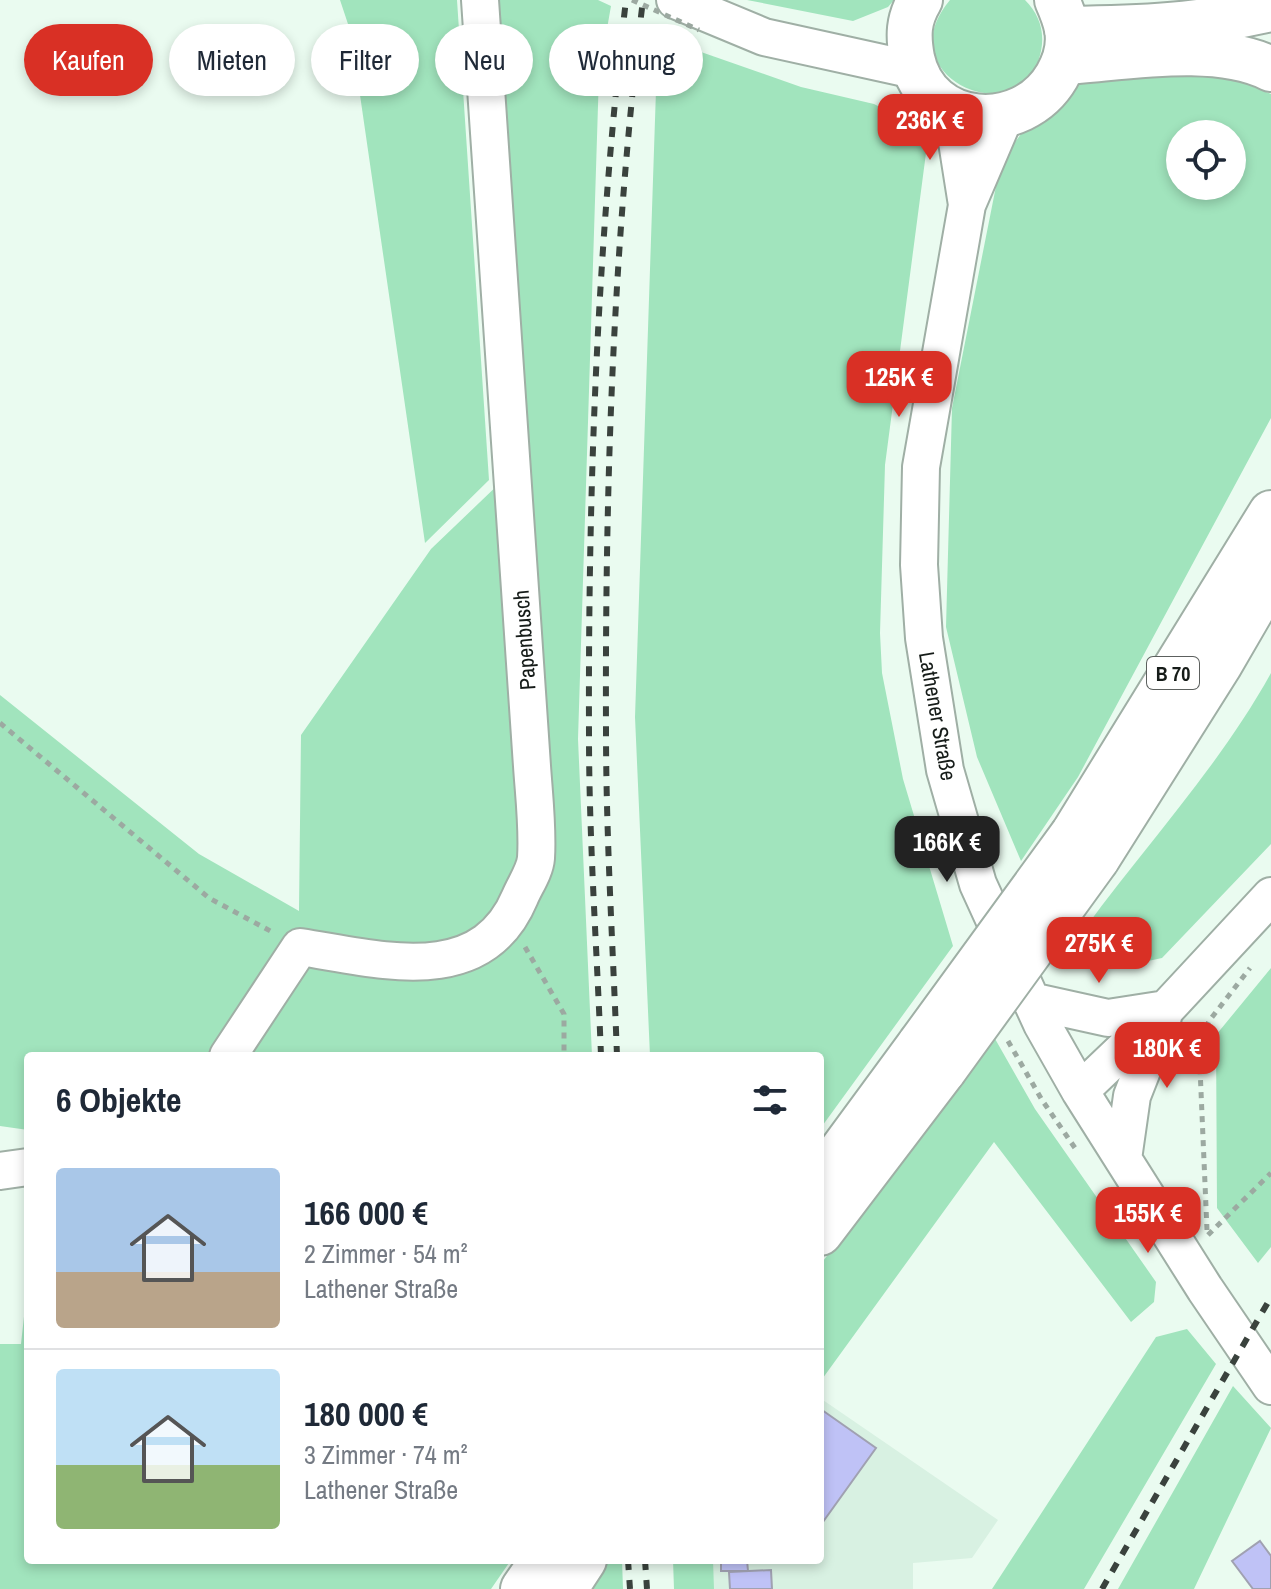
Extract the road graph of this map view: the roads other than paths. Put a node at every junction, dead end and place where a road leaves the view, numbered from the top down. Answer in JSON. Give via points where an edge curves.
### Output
{"nodes":[{"id":1,"x":480,"y":0,"type":"edge"},
{"id":2,"x":1271,"y":9,"type":"edge"},
{"id":3,"x":691,"y":14,"type":"edge"},
{"id":4,"x":1063,"y":30,"type":"edge"},
{"id":5,"x":914,"y":36,"type":"edge"},
{"id":6,"x":1271,"y":69,"type":"edge"},
{"id":7,"x":952,"y":110,"type":"junction"},
{"id":8,"x":1005,"y":116,"type":"junction"},
{"id":9,"x":967,"y":205,"type":"junction"},
{"id":10,"x":1271,"y":513,"type":"edge"},
{"id":11,"x":1271,"y":576,"type":"edge"},
{"id":12,"x":1085,"y":846,"type":"junction"},
{"id":13,"x":1271,"y":896,"type":"edge"},
{"id":14,"x":1031,"y":1001,"type":"junction"},
{"id":15,"x":1166,"y":1009,"type":"junction"},
{"id":16,"x":231,"y":1052,"type":"edge"},
{"id":17,"x":932,"y":1057,"type":"junction"},
{"id":18,"x":1080,"y":1091,"type":"junction"},
{"id":19,"x":1123,"y":1159,"type":"junction"},
{"id":20,"x":24,"y":1168,"type":"edge"},
{"id":21,"x":0,"y":1171,"type":"edge"},
{"id":22,"x":824,"y":1176,"type":"edge"},
{"id":23,"x":824,"y":1227,"type":"edge"},
{"id":24,"x":1271,"y":1386,"type":"edge"},
{"id":25,"x":540,"y":1564,"type":"edge"},
{"id":26,"x":581,"y":1564,"type":"edge"},
{"id":27,"x":523,"y":1589,"type":"edge"},
{"id":28,"x":565,"y":1589,"type":"edge"}],
"edges":[{"from":1,"to":16,"type":"street","name":"Papenbusch","via":[[536,860],[510,922],[486,944],[454,959],[398,962],[300,947]]},
{"from":2,"to":4,"type":"main road","via":[[1160,28]]},
{"from":3,"to":5,"type":"street","via":[[797,46]]},
{"from":4,"to":6,"type":"main road","via":[[1243,58]]},
{"from":4,"to":8,"type":"main road","via":[[1048,91],[1028,108]]},
{"from":5,"to":7,"type":"main road","via":[[930,94]]},
{"from":7,"to":8,"type":"main road"},
{"from":7,"to":9,"type":"street","name":"Lathener Straße"},
{"from":8,"to":9,"type":"street","name":"Lathener Straße"},
{"from":9,"to":14,"type":"street","name":"Lathener Straße","via":[[921,467],[924,638],[945,770],[978,884]]},
{"from":10,"to":12,"type":"main road","number":"B 70"},
{"from":11,"to":12,"type":"main road","number":"B 70","via":[[1220,664]]},
{"from":12,"to":17,"type":"main road","number":"B 70","bridge":true},
{"from":13,"to":15,"type":"street"},
{"from":14,"to":15,"type":"street","via":[[1108,1018]]},
{"from":14,"to":18,"type":"street","name":"Lathener Straße"},
{"from":15,"to":18,"type":"street"},
{"from":15,"to":19,"type":"street","via":[[1132,1096]]},
{"from":17,"to":22,"type":"main road","number":"B 70"},
{"from":17,"to":23,"type":"main road","number":"B 70"},
{"from":18,"to":19,"type":"street","name":"Lathener Straße"},
{"from":19,"to":24,"type":"street","name":"Lathener Straße"},
{"from":20,"to":21,"type":"street"},
{"from":25,"to":27,"type":"main road"},
{"from":26,"to":28,"type":"main road"}]}
